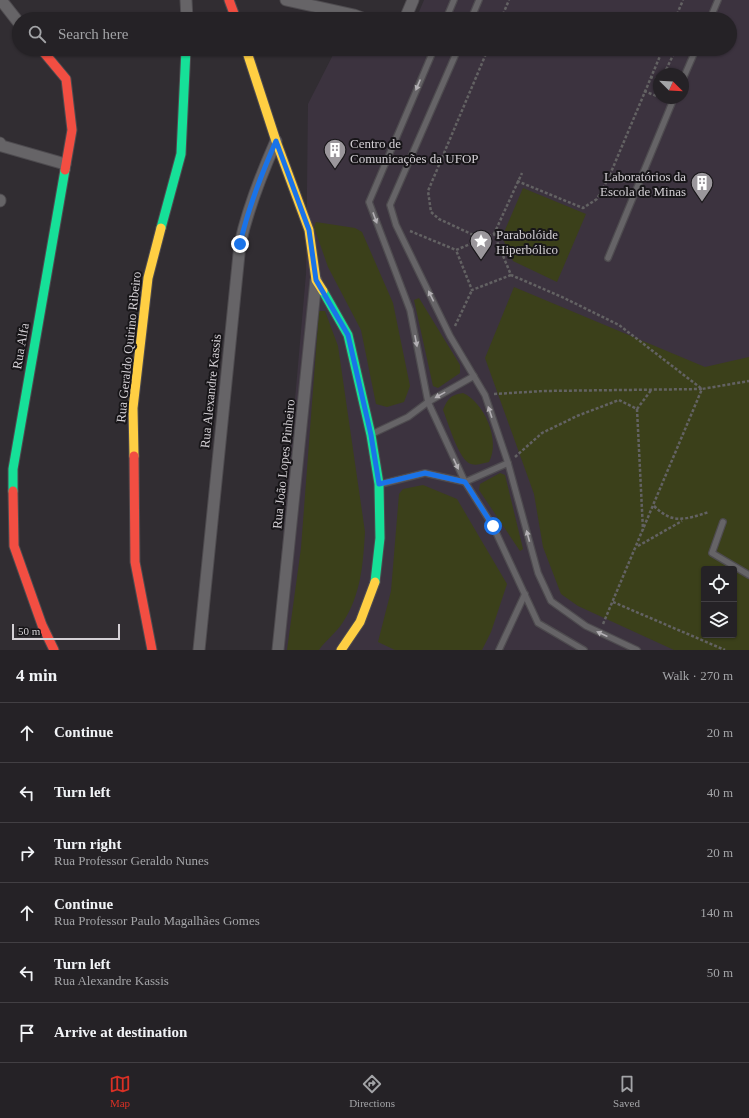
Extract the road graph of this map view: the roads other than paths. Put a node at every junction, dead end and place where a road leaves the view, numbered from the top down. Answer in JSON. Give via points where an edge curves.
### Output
{"nodes":[{"id":1,"x":0,"y":0,"type":"edge"},
{"id":2,"x":186,"y":0,"type":"edge"},
{"id":3,"x":229,"y":0,"type":"edge"},
{"id":4,"x":286,"y":0,"type":"edge"},
{"id":5,"x":413,"y":0,"type":"edge"},
{"id":6,"x":454,"y":0,"type":"edge"},
{"id":7,"x":479,"y":0,"type":"edge"},
{"id":8,"x":718,"y":0,"type":"edge"},
{"id":9,"x":187,"y":12,"type":"edge"},
{"id":10,"x":233,"y":12,"type":"edge"},
{"id":11,"x":340,"y":12,"type":"edge"},
{"id":12,"x":408,"y":12,"type":"edge"},
{"id":13,"x":449,"y":12,"type":"edge"},
{"id":14,"x":474,"y":12,"type":"edge"},
{"id":15,"x":713,"y":12,"type":"edge"},
{"id":16,"x":12,"y":14,"type":"edge"},
{"id":17,"x":47,"y":56,"type":"edge"},
{"id":18,"x":186,"y":56,"type":"edge"},
{"id":19,"x":248,"y":56,"type":"edge"},
{"id":20,"x":431,"y":56,"type":"edge"},
{"id":21,"x":456,"y":56,"type":"edge"},
{"id":22,"x":693,"y":56,"type":"edge"},
{"id":23,"x":688,"y":68,"type":"edge"},
{"id":24,"x":672,"y":104,"type":"edge"},
{"id":25,"x":276,"y":141,"type":"junction"},
{"id":26,"x":0,"y":143,"type":"edge"},
{"id":27,"x":66,"y":164,"type":"junction"},
{"id":28,"x":608,"y":258,"type":"dead end"},
{"id":29,"x":316,"y":280,"type":"junction"},
{"id":30,"x":474,"y":376,"type":"junction"},
{"id":31,"x":428,"y":402,"type":"junction"},
{"id":32,"x":371,"y":435,"type":"junction"},
{"id":33,"x":508,"y":463,"type":"junction"},
{"id":34,"x":465,"y":482,"type":"junction"},
{"id":35,"x":379,"y":484,"type":"junction"},
{"id":36,"x":723,"y":522,"type":"dead end"},
{"id":37,"x":749,"y":575,"type":"edge"},
{"id":38,"x":525,"y":594,"type":"junction"},
{"id":39,"x":54,"y":650,"type":"edge"},
{"id":40,"x":152,"y":650,"type":"edge"},
{"id":41,"x":199,"y":650,"type":"edge"},
{"id":42,"x":278,"y":650,"type":"edge"},
{"id":43,"x":341,"y":650,"type":"edge"},
{"id":44,"x":500,"y":650,"type":"edge"},
{"id":45,"x":584,"y":650,"type":"edge"},
{"id":46,"x":637,"y":650,"type":"edge"}],
"edges":[{"from":1,"to":16,"type":"street"},
{"from":2,"to":9,"type":"street"},
{"from":3,"to":10,"type":"street"},
{"from":4,"to":11,"type":"street"},
{"from":5,"to":12,"type":"street"},
{"from":6,"to":13,"type":"lane"},
{"from":7,"to":14,"type":"lane"},
{"from":8,"to":15,"type":"lane"},
{"from":17,"to":27,"type":"street","name":"Rua Alfa","via":[[66,79],[72,130]]},
{"from":18,"to":40,"type":"street","name":"Rua Geraldo Quirino Ribeiro","via":[[181,154],[148,278],[133,408],[135,562]]},
{"from":19,"to":25,"type":"street"},
{"from":20,"to":31,"type":"lane","one_way":true,"via":[[369,202],[410,310]]},
{"from":30,"to":21,"type":"lane","one_way":true,"via":[[450,336],[396,225],[390,205]]},
{"from":22,"to":23,"type":"lane"},
{"from":24,"to":28,"type":"lane"},
{"from":25,"to":29,"type":"street","via":[[309,230]]},
{"from":25,"to":41,"type":"street","name":"Rua Alexandre Kassis","via":[[256,186],[240,244]]},
{"from":26,"to":27,"type":"street","via":[[2,146]]},
{"from":27,"to":39,"type":"street","name":"Rua Alfa","via":[[13,469],[14,546],[42,625]]},
{"from":29,"to":32,"type":"street","via":[[348,335]]},
{"from":29,"to":42,"type":"street","name":"Rua João Lopes Pinheiro"},
{"from":30,"to":31,"type":"lane","one_way":true},
{"from":33,"to":30,"type":"lane","one_way":true,"via":[[484,395]]},
{"from":31,"to":32,"type":"lane","via":[[408,417]]},
{"from":31,"to":34,"type":"lane","one_way":true},
{"from":32,"to":35,"type":"street"},
{"from":33,"to":34,"type":"lane"},
{"from":46,"to":33,"type":"lane","one_way":true,"via":[[599,633],[551,601],[538,573]]},
{"from":34,"to":35,"type":"lane","via":[[425,473]]},
{"from":34,"to":38,"type":"lane","via":[[493,526]]},
{"from":35,"to":43,"type":"street","via":[[380,538],[375,583],[360,622]]},
{"from":36,"to":37,"type":"lane","via":[[712,553]]},
{"from":38,"to":44,"type":"lane"},
{"from":38,"to":45,"type":"lane","via":[[538,623]]}]}
